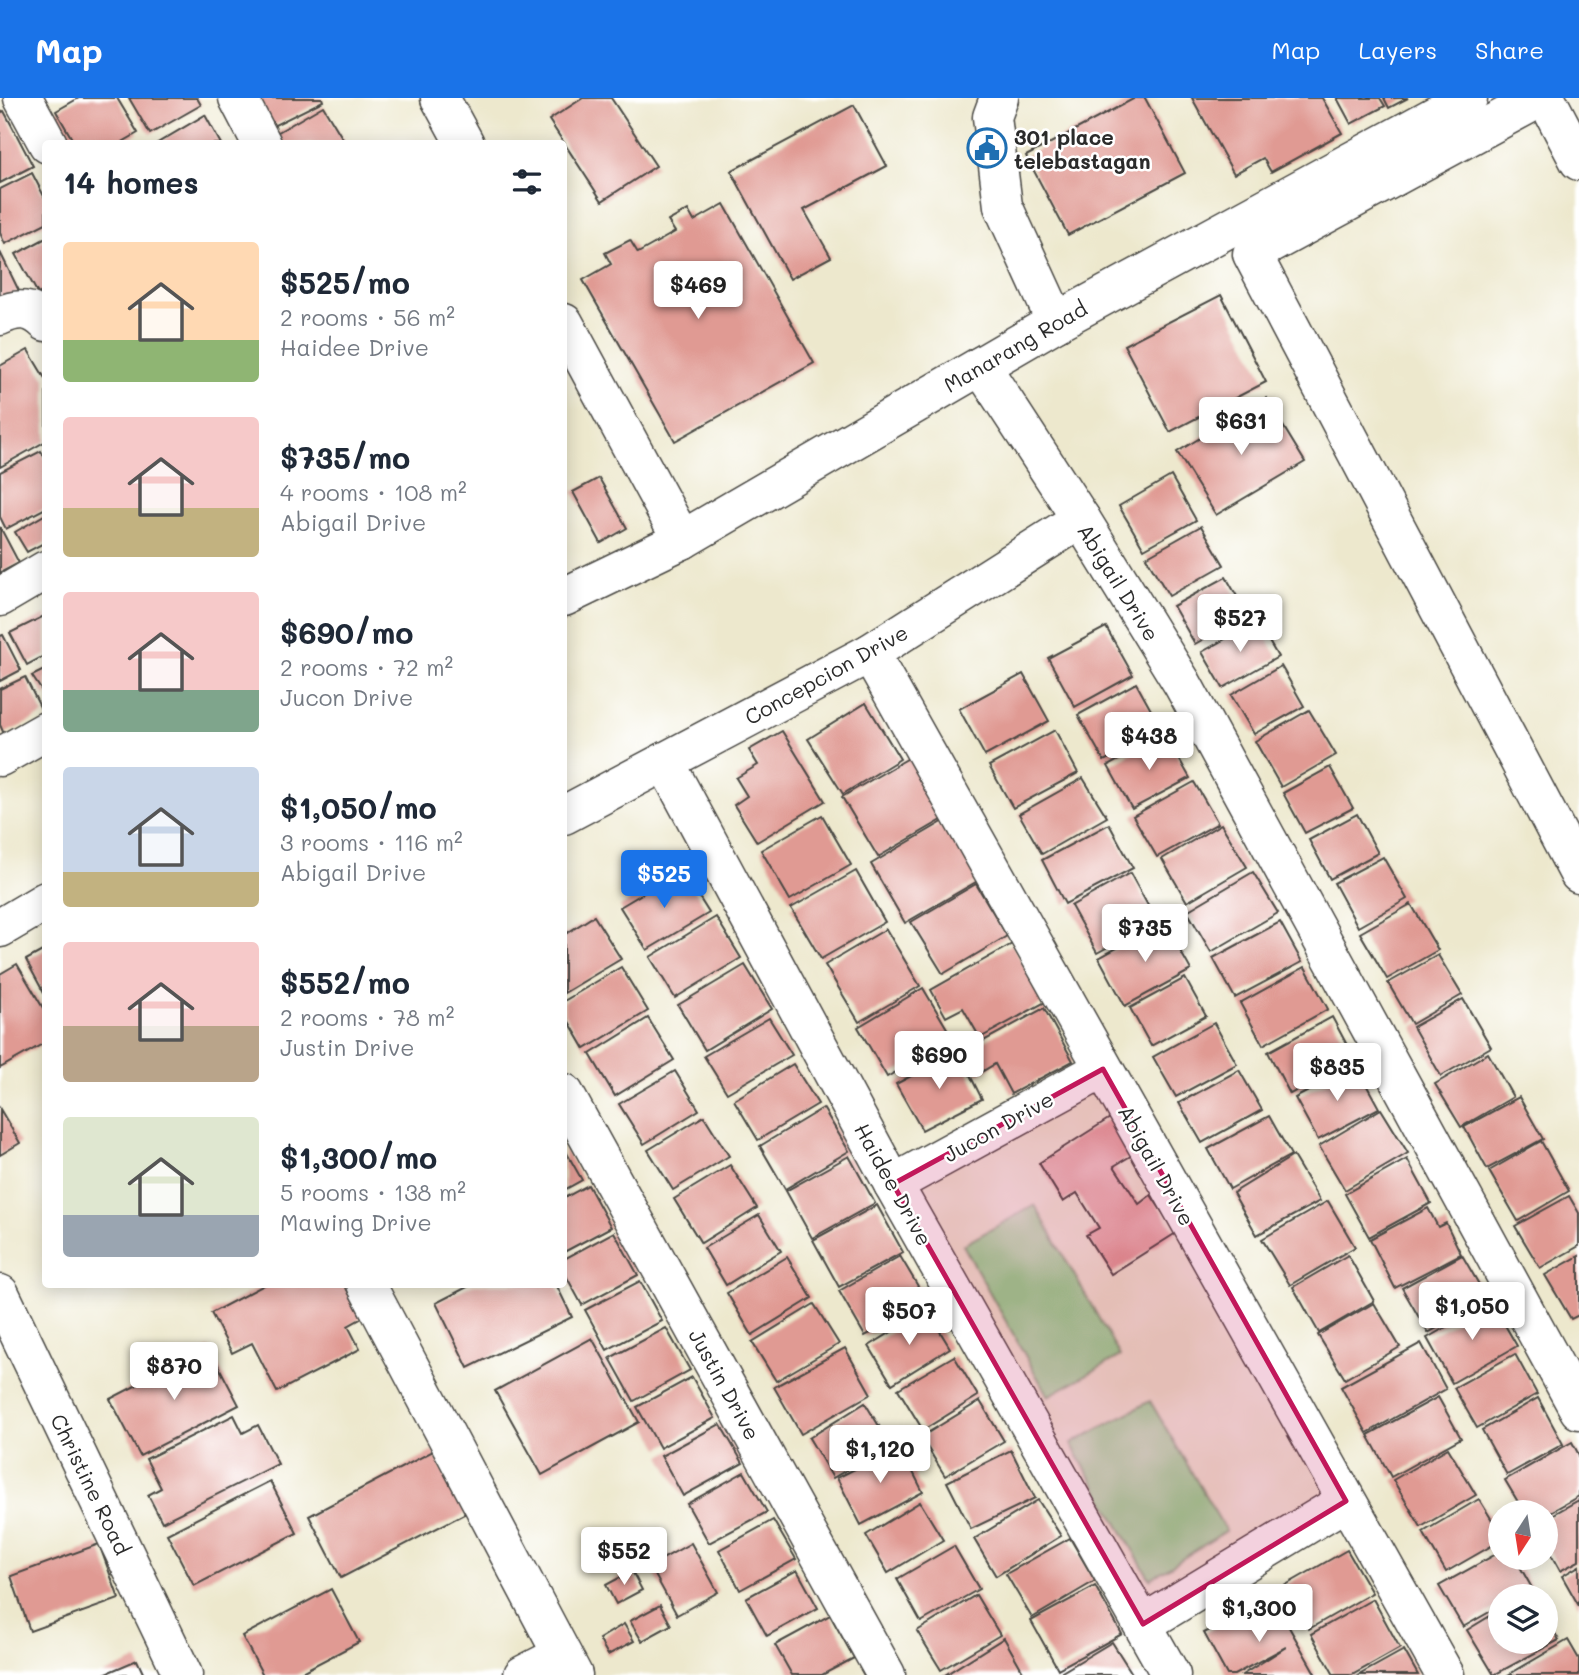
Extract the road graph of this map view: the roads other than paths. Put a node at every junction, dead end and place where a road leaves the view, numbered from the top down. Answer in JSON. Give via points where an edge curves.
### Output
{"nodes":[{"id":1,"x":23,"y":98,"type":"edge"},
{"id":2,"x":238,"y":98,"type":"edge"},
{"id":3,"x":440,"y":98,"type":"edge"},
{"id":4,"x":999,"y":98,"type":"edge"},
{"id":5,"x":1468,"y":98,"type":"edge"},
{"id":6,"x":1540,"y":98,"type":"edge"},
{"id":7,"x":1546,"y":98,"type":"edge"},
{"id":8,"x":46,"y":140,"type":"edge"},
{"id":9,"x":260,"y":140,"type":"edge"},
{"id":10,"x":463,"y":140,"type":"edge"},
{"id":11,"x":1579,"y":161,"type":"edge"},
{"id":12,"x":0,"y":316,"type":"edge"},
{"id":13,"x":42,"y":319,"type":"edge"},
{"id":14,"x":1056,"y":322,"type":"junction"},
{"id":15,"x":567,"y":329,"type":"edge"},
{"id":16,"x":981,"y":366,"type":"junction"},
{"id":17,"x":1081,"y":519,"type":"junction"},
{"id":18,"x":682,"y":540,"type":"junction"},
{"id":19,"x":42,"y":572,"type":"edge"},
{"id":20,"x":567,"y":596,"type":"edge"},
{"id":21,"x":0,"y":597,"type":"edge"},
{"id":22,"x":870,"y":653,"type":"junction"},
{"id":23,"x":42,"y":733,"type":"edge"},
{"id":24,"x":0,"y":757,"type":"edge"},
{"id":25,"x":665,"y":762,"type":"junction"},
{"id":26,"x":567,"y":813,"type":"edge"},
{"id":27,"x":1579,"y":874,"type":"edge"},
{"id":28,"x":42,"y":903,"type":"edge"},
{"id":29,"x":0,"y":929,"type":"edge"},
{"id":30,"x":1102,"y":1069,"type":"junction"},
{"id":31,"x":567,"y":1098,"type":"edge"},
{"id":32,"x":893,"y":1184,"type":"junction"},
{"id":33,"x":368,"y":1288,"type":"edge"},
{"id":34,"x":0,"y":1294,"type":"edge"},
{"id":35,"x":1579,"y":1410,"type":"edge"},
{"id":36,"x":1346,"y":1501,"type":"junction"},
{"id":37,"x":1143,"y":1625,"type":"junction"},
{"id":38,"x":568,"y":1665,"type":"edge"},
{"id":39,"x":183,"y":1675,"type":"edge"},
{"id":40,"x":523,"y":1675,"type":"edge"},
{"id":41,"x":887,"y":1675,"type":"edge"},
{"id":42,"x":1171,"y":1675,"type":"edge"},
{"id":43,"x":1445,"y":1675,"type":"edge"}],
"edges":[{"from":1,"to":8,"type":"street"},
{"from":2,"to":9,"type":"street"},
{"from":3,"to":10,"type":"street"},
{"from":4,"to":14,"type":"street","via":[[992,117],[1003,206]]},
{"from":5,"to":14,"type":"street","name":"Manarang Road"},
{"from":6,"to":27,"type":"street","via":[[1252,254]]},
{"from":7,"to":11,"type":"street"},
{"from":12,"to":13,"type":"street","via":[[12,309],[30,310]]},
{"from":14,"to":16,"type":"street","name":"Manarang Road"},
{"from":15,"to":18,"type":"street"},
{"from":16,"to":17,"type":"street","name":"Abigail Drive"},
{"from":16,"to":18,"type":"street","name":"Manarang Road"},
{"from":17,"to":22,"type":"street","name":"Concepcion Drive"},
{"from":17,"to":35,"type":"street","name":"Abigail Drive","via":[[1182,683]]},
{"from":18,"to":20,"type":"street","name":"Manarang Road"},
{"from":19,"to":21,"type":"street"},
{"from":22,"to":25,"type":"street","name":"Concepcion Drive"},
{"from":22,"to":30,"type":"street","name":"Abigail Drive"},
{"from":23,"to":24,"type":"street"},
{"from":25,"to":26,"type":"street","name":"Concepcion Drive"},
{"from":25,"to":32,"type":"street","name":"Haidee Drive"},
{"from":28,"to":29,"type":"street"},
{"from":30,"to":32,"type":"street","name":"Jucon Drive"},
{"from":30,"to":36,"type":"street","name":"Abigail Drive"},
{"from":31,"to":41,"type":"street","name":"Justin Drive"},
{"from":32,"to":37,"type":"street","name":"Haidee Drive"},
{"from":33,"to":38,"type":"street"},
{"from":34,"to":39,"type":"street","name":"Christine Road"},
{"from":36,"to":37,"type":"street"},
{"from":36,"to":43,"type":"street","name":"Abigail Drive"},
{"from":37,"to":42,"type":"street","name":"Haidee Drive"},
{"from":38,"to":40,"type":"street"}]}
